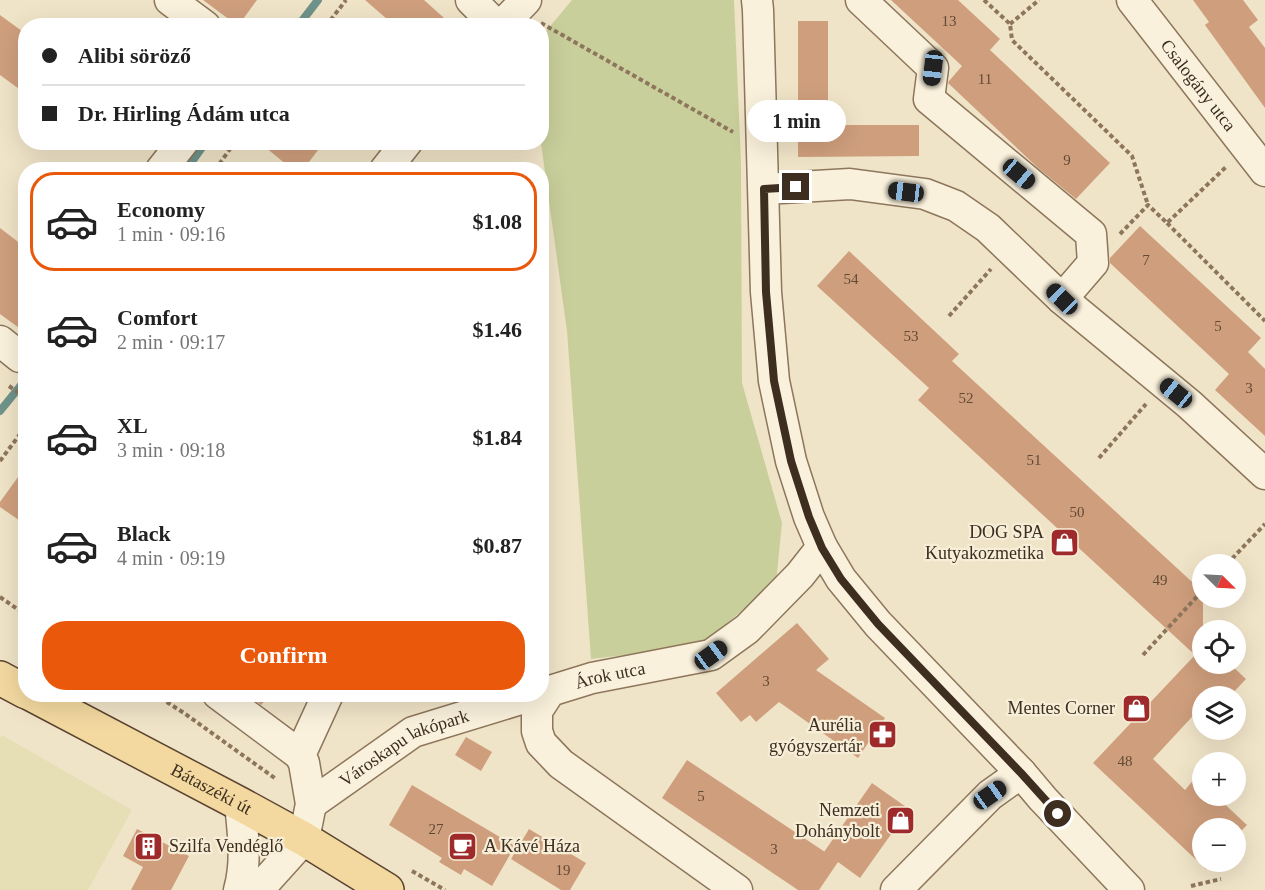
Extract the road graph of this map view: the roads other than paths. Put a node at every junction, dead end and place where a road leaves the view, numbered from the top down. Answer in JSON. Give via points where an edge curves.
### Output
{"nodes":[{"id":1,"x":170,"y":0,"type":"edge"},
{"id":2,"x":471,"y":0,"type":"edge"},
{"id":3,"x":757,"y":0,"type":"edge"},
{"id":4,"x":861,"y":0,"type":"edge"},
{"id":5,"x":1132,"y":0,"type":"edge"},
{"id":6,"x":510,"y":15,"type":"edge"},
{"id":7,"x":194,"y":18,"type":"edge"},
{"id":8,"x":177,"y":150,"type":"edge"},
{"id":9,"x":401,"y":150,"type":"edge"},
{"id":10,"x":167,"y":162,"type":"edge"},
{"id":11,"x":391,"y":162,"type":"edge"},
{"id":12,"x":1265,"y":171,"type":"edge"},
{"id":13,"x":764,"y":189,"type":"junction"},
{"id":14,"x":1062,"y":299,"type":"junction"},
{"id":15,"x":1265,"y":474,"type":"edge"},
{"id":16,"x":822,"y":548,"type":"junction"},
{"id":17,"x":549,"y":691,"type":"edge"},
{"id":18,"x":52,"y":702,"type":"edge"},
{"id":19,"x":229,"y":702,"type":"edge"},
{"id":20,"x":324,"y":702,"type":"edge"},
{"id":21,"x":513,"y":702,"type":"edge"},
{"id":22,"x":540,"y":702,"type":"edge"},
{"id":23,"x":300,"y":755,"type":"junction"},
{"id":24,"x":1021,"y":773,"type":"junction"},
{"id":25,"x":240,"y":804,"type":"junction"},
{"id":26,"x":311,"y":804,"type":"junction"},
{"id":27,"x":303,"y":839,"type":"junction"},
{"id":28,"x":239,"y":890,"type":"edge"},
{"id":29,"x":258,"y":890,"type":"edge"},
{"id":30,"x":387,"y":890,"type":"edge"},
{"id":31,"x":737,"y":890,"type":"edge"},
{"id":32,"x":896,"y":890,"type":"edge"},
{"id":33,"x":1129,"y":890,"type":"edge"}],
"edges":[{"from":1,"to":7,"type":"street"},
{"from":2,"to":6,"type":"street"},
{"from":3,"to":13,"type":"street"},
{"from":4,"to":14,"type":"street","via":[[933,68],[929,99],[1091,234],[1093,263]]},
{"from":5,"to":12,"type":"street","name":"Csalogány utca"},
{"from":8,"to":10,"type":"street"},
{"from":9,"to":11,"type":"street"},
{"from":13,"to":14,"type":"street","via":[[850,184],[925,194],[956,206],[988,228]]},
{"from":13,"to":16,"type":"street","via":[[766,292],[774,381],[791,461]]},
{"from":14,"to":15,"type":"street","via":[[1189,404]]},
{"from":16,"to":17,"type":"street","name":"Árok utca","via":[[747,629],[711,655],[592,678]]},
{"from":16,"to":24,"type":"street","via":[[841,579],[878,624]]},
{"from":18,"to":25,"type":"main road","name":"Bátaszéki út"},
{"from":19,"to":23,"type":"street"},
{"from":20,"to":23,"type":"street"},
{"from":21,"to":26,"type":"street","name":"Városkapu lakópark","via":[[413,732]]},
{"from":22,"to":31,"type":"street","name":"Árok utca","via":[[540,743],[561,764]]},
{"from":23,"to":26,"type":"street"},
{"from":24,"to":32,"type":"street","via":[[990,795]]},
{"from":24,"to":33,"type":"street"},
{"from":25,"to":27,"type":"main road","name":"Bátaszéki út"},
{"from":25,"to":28,"type":"street","via":[[245,846]]},
{"from":26,"to":27,"type":"street"},
{"from":27,"to":29,"type":"street"},
{"from":27,"to":30,"type":"main road","name":"Bátaszéki út"}]}
